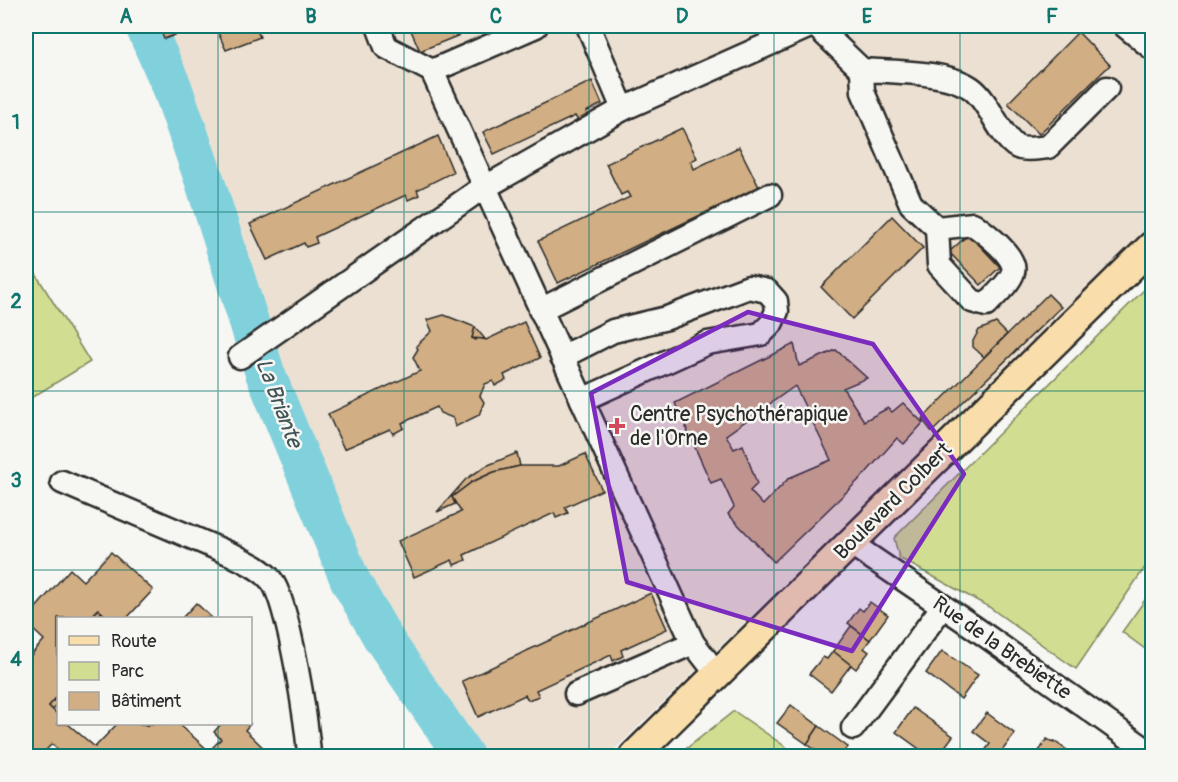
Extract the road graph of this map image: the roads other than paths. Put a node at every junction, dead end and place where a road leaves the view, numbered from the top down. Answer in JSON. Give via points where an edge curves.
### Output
{"nodes":[{"id":1,"x":378,"y":26,"type":"edge"},
{"id":2,"x":536,"y":26,"type":"edge"},
{"id":3,"x":588,"y":26,"type":"edge"},
{"id":4,"x":810,"y":26,"type":"edge"},
{"id":5,"x":816,"y":26,"type":"edge"},
{"id":6,"x":1125,"y":26,"type":"edge"},
{"id":7,"x":1152,"y":48,"type":"edge"},
{"id":8,"x":862,"y":70,"type":"junction"},
{"id":9,"x":432,"y":71,"type":"junction"},
{"id":10,"x":1107,"y":88,"type":"dead end"},
{"id":11,"x":622,"y":109,"type":"junction"},
{"id":12,"x":484,"y":188,"type":"junction"},
{"id":13,"x":770,"y":195,"type":"dead end"},
{"id":14,"x":937,"y":228,"type":"dead end"},
{"id":15,"x":1152,"y":246,"type":"edge"},
{"id":16,"x":540,"y":310,"type":"junction"},
{"id":17,"x":240,"y":357,"type":"dead end"},
{"id":18,"x":562,"y":357,"type":"junction"},
{"id":19,"x":582,"y":400,"type":"junction"},
{"id":20,"x":62,"y":482,"type":"dead end"},
{"id":21,"x":850,"y":543,"type":"junction"},
{"id":22,"x":943,"y":606,"type":"junction"},
{"id":23,"x":693,"y":643,"type":"junction"},
{"id":24,"x":717,"y":674,"type":"junction"},
{"id":25,"x":576,"y":694,"type":"dead end"},
{"id":26,"x":853,"y":728,"type":"dead end"},
{"id":27,"x":1152,"y":754,"type":"edge"},
{"id":28,"x":309,"y":756,"type":"edge"},
{"id":29,"x":634,"y":756,"type":"edge"}],
"edges":[{"from":1,"to":9,"type":"street","via":[[386,47]]},
{"from":2,"to":9,"type":"street"},
{"from":3,"to":11,"type":"street"},
{"from":4,"to":11,"type":"street"},
{"from":5,"to":8,"type":"street"},
{"from":6,"to":7,"type":"street"},
{"from":8,"to":10,"type":"street","via":[[929,74],[971,88],[995,116],[1011,144],[1022,149],[1048,147]]},
{"from":8,"to":14,"type":"street","via":[[863,92],[911,204]]},
{"from":9,"to":12,"type":"street"},
{"from":11,"to":12,"type":"street"},
{"from":12,"to":16,"type":"street"},
{"from":12,"to":17,"type":"street"},
{"from":13,"to":16,"type":"street"},
{"from":15,"to":21,"type":"main road","name":"Boulevard Colbert"},
{"from":16,"to":18,"type":"street"},
{"from":18,"to":19,"type":"street"},
{"from":18,"to":19,"type":"street","via":[[614,331],[667,318],[749,287],[767,291],[776,301],[777,311],[761,334],[707,343]]},
{"from":19,"to":23,"type":"street"},
{"from":20,"to":28,"type":"street","via":[[233,555],[272,580],[286,617]]},
{"from":21,"to":22,"type":"street","name":"Rue de la Brebiette"},
{"from":21,"to":24,"type":"main road","name":"Boulevard Colbert"},
{"from":22,"to":26,"type":"street"},
{"from":22,"to":27,"type":"street","name":"Rue de la Brebiette"},
{"from":23,"to":24,"type":"street"},
{"from":23,"to":25,"type":"street"},
{"from":24,"to":29,"type":"main road","name":"Boulevard Colbert"}]}
